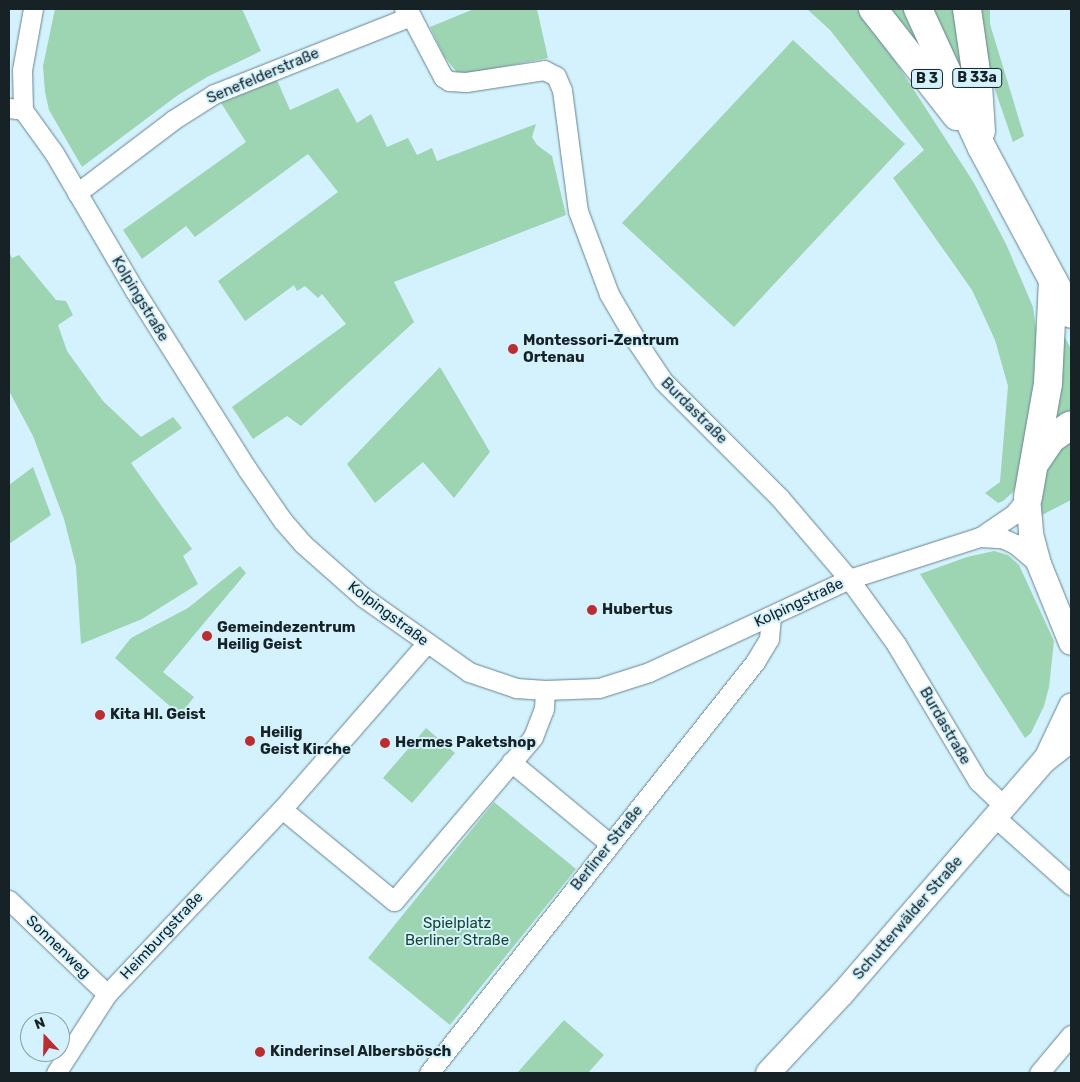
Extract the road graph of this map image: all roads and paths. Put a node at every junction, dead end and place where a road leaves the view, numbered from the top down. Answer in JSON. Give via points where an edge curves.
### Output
{"nodes":[{"id":1,"x":33,"y":9,"type":"edge"},
{"id":2,"x":873,"y":9,"type":"edge"},
{"id":3,"x":918,"y":9,"type":"edge"},
{"id":4,"x":967,"y":9,"type":"edge"},
{"id":5,"x":408,"y":13,"type":"edge"},
{"id":6,"x":16,"y":109,"type":"edge"},
{"id":7,"x":982,"y":148,"type":"junction"},
{"id":8,"x":77,"y":193,"type":"junction"},
{"id":9,"x":1053,"y":281,"type":"junction"},
{"id":10,"x":1071,"y":314,"type":"edge"},
{"id":11,"x":1071,"y":425,"type":"edge"},
{"id":12,"x":1036,"y":461,"type":"junction"},
{"id":13,"x":1028,"y":497,"type":"junction"},
{"id":14,"x":980,"y":537,"type":"junction"},
{"id":15,"x":1039,"y":564,"type":"junction"},
{"id":16,"x":849,"y":579,"type":"junction"},
{"id":17,"x":1065,"y":616,"type":"edge"},
{"id":18,"x":772,"y":617,"type":"junction"},
{"id":19,"x":427,"y":643,"type":"junction"},
{"id":20,"x":1071,"y":643,"type":"edge"},
{"id":21,"x":545,"y":690,"type":"junction"},
{"id":22,"x":1071,"y":706,"type":"edge"},
{"id":23,"x":1071,"y":740,"type":"edge"},
{"id":24,"x":1045,"y":760,"type":"junction"},
{"id":25,"x":511,"y":762,"type":"junction"},
{"id":26,"x":282,"y":809,"type":"junction"},
{"id":27,"x":1000,"y":813,"type":"junction"},
{"id":28,"x":610,"y":844,"type":"junction"},
{"id":29,"x":1071,"y":885,"type":"edge"},
{"id":30,"x":9,"y":900,"type":"edge"},
{"id":31,"x":107,"y":994,"type":"junction"},
{"id":32,"x":1071,"y":1035,"type":"edge"},
{"id":33,"x":56,"y":1073,"type":"edge"},
{"id":34,"x":429,"y":1073,"type":"edge"},
{"id":35,"x":768,"y":1073,"type":"edge"},
{"id":36,"x":1039,"y":1073,"type":"edge"}],
"edges":[{"from":1,"to":6,"type":"street"},
{"from":2,"to":7,"type":"highway","number":"B 3"},
{"from":3,"to":7,"type":"highway","number":"B 3"},
{"from":4,"to":7,"type":"highway","number":"B 33a","via":[[978,85]]},
{"from":5,"to":8,"type":"street","name":"Senefelderstraße","via":[[214,94],[173,120]]},
{"from":5,"to":16,"type":"street","name":"Burdastraße","via":[[443,77],[449,80],[466,82],[544,70],[556,76],[562,90],[578,211],[610,294],[637,342],[663,381],[779,497]]},
{"from":6,"to":8,"type":"street","name":"Kolpingstraße","via":[[54,153]]},
{"from":7,"to":9,"type":"highway","number":"B 3"},
{"from":8,"to":19,"type":"street","name":"Kolpingstraße","via":[[194,386],[283,521],[303,544],[363,598]]},
{"from":9,"to":10,"type":"highway","number":"B 3"},
{"from":9,"to":12,"type":"highway","via":[[1048,383]]},
{"from":11,"to":12,"type":"highway","via":[[1051,439]]},
{"from":12,"to":13,"type":"highway"},
{"from":13,"to":14,"type":"street","name":"Kolpingstraße","via":[[1014,514]]},
{"from":13,"to":15,"type":"main road","via":[[1031,534]]},
{"from":14,"to":15,"type":"street","name":"Kolpingstraße","via":[[1002,538],[1015,544]]},
{"from":14,"to":16,"type":"street","name":"Kolpingstraße"},
{"from":15,"to":17,"type":"main road"},
{"from":16,"to":18,"type":"street","name":"Kolpingstraße"},
{"from":16,"to":27,"type":"street","name":"Burdastraße","via":[[896,644]]},
{"from":17,"to":20,"type":"main road"},
{"from":18,"to":21,"type":"street","name":"Kolpingstraße","via":[[649,672],[599,688]]},
{"from":18,"to":28,"type":"street","name":"Berliner Straße","via":[[769,639],[755,662]]},
{"from":19,"to":21,"type":"street","name":"Kolpingstraße","via":[[469,672],[516,688]]},
{"from":19,"to":26,"type":"street","name":"Heimburgstraße"},
{"from":21,"to":25,"type":"street","via":[[540,722],[533,737]]},
{"from":22,"to":24,"type":"main road","name":"Schutterwälder Straße"},
{"from":23,"to":24,"type":"main road","name":"Schutterwälder Straße"},
{"from":24,"to":27,"type":"main road","name":"Schutterwälder Straße"},
{"from":25,"to":26,"type":"street","via":[[394,901]]},
{"from":25,"to":28,"type":"street"},
{"from":26,"to":31,"type":"street","name":"Heimburgstraße"},
{"from":27,"to":29,"type":"street","name":"Burdastraße"},
{"from":27,"to":35,"type":"main road","name":"Schutterwälder Straße","via":[[842,994]]},
{"from":28,"to":34,"type":"street","name":"Berliner Straße"},
{"from":30,"to":31,"type":"street","name":"Sonnenweg"},
{"from":31,"to":33,"type":"street","name":"Heimburgstraße"},
{"from":32,"to":36,"type":"street"}]}
